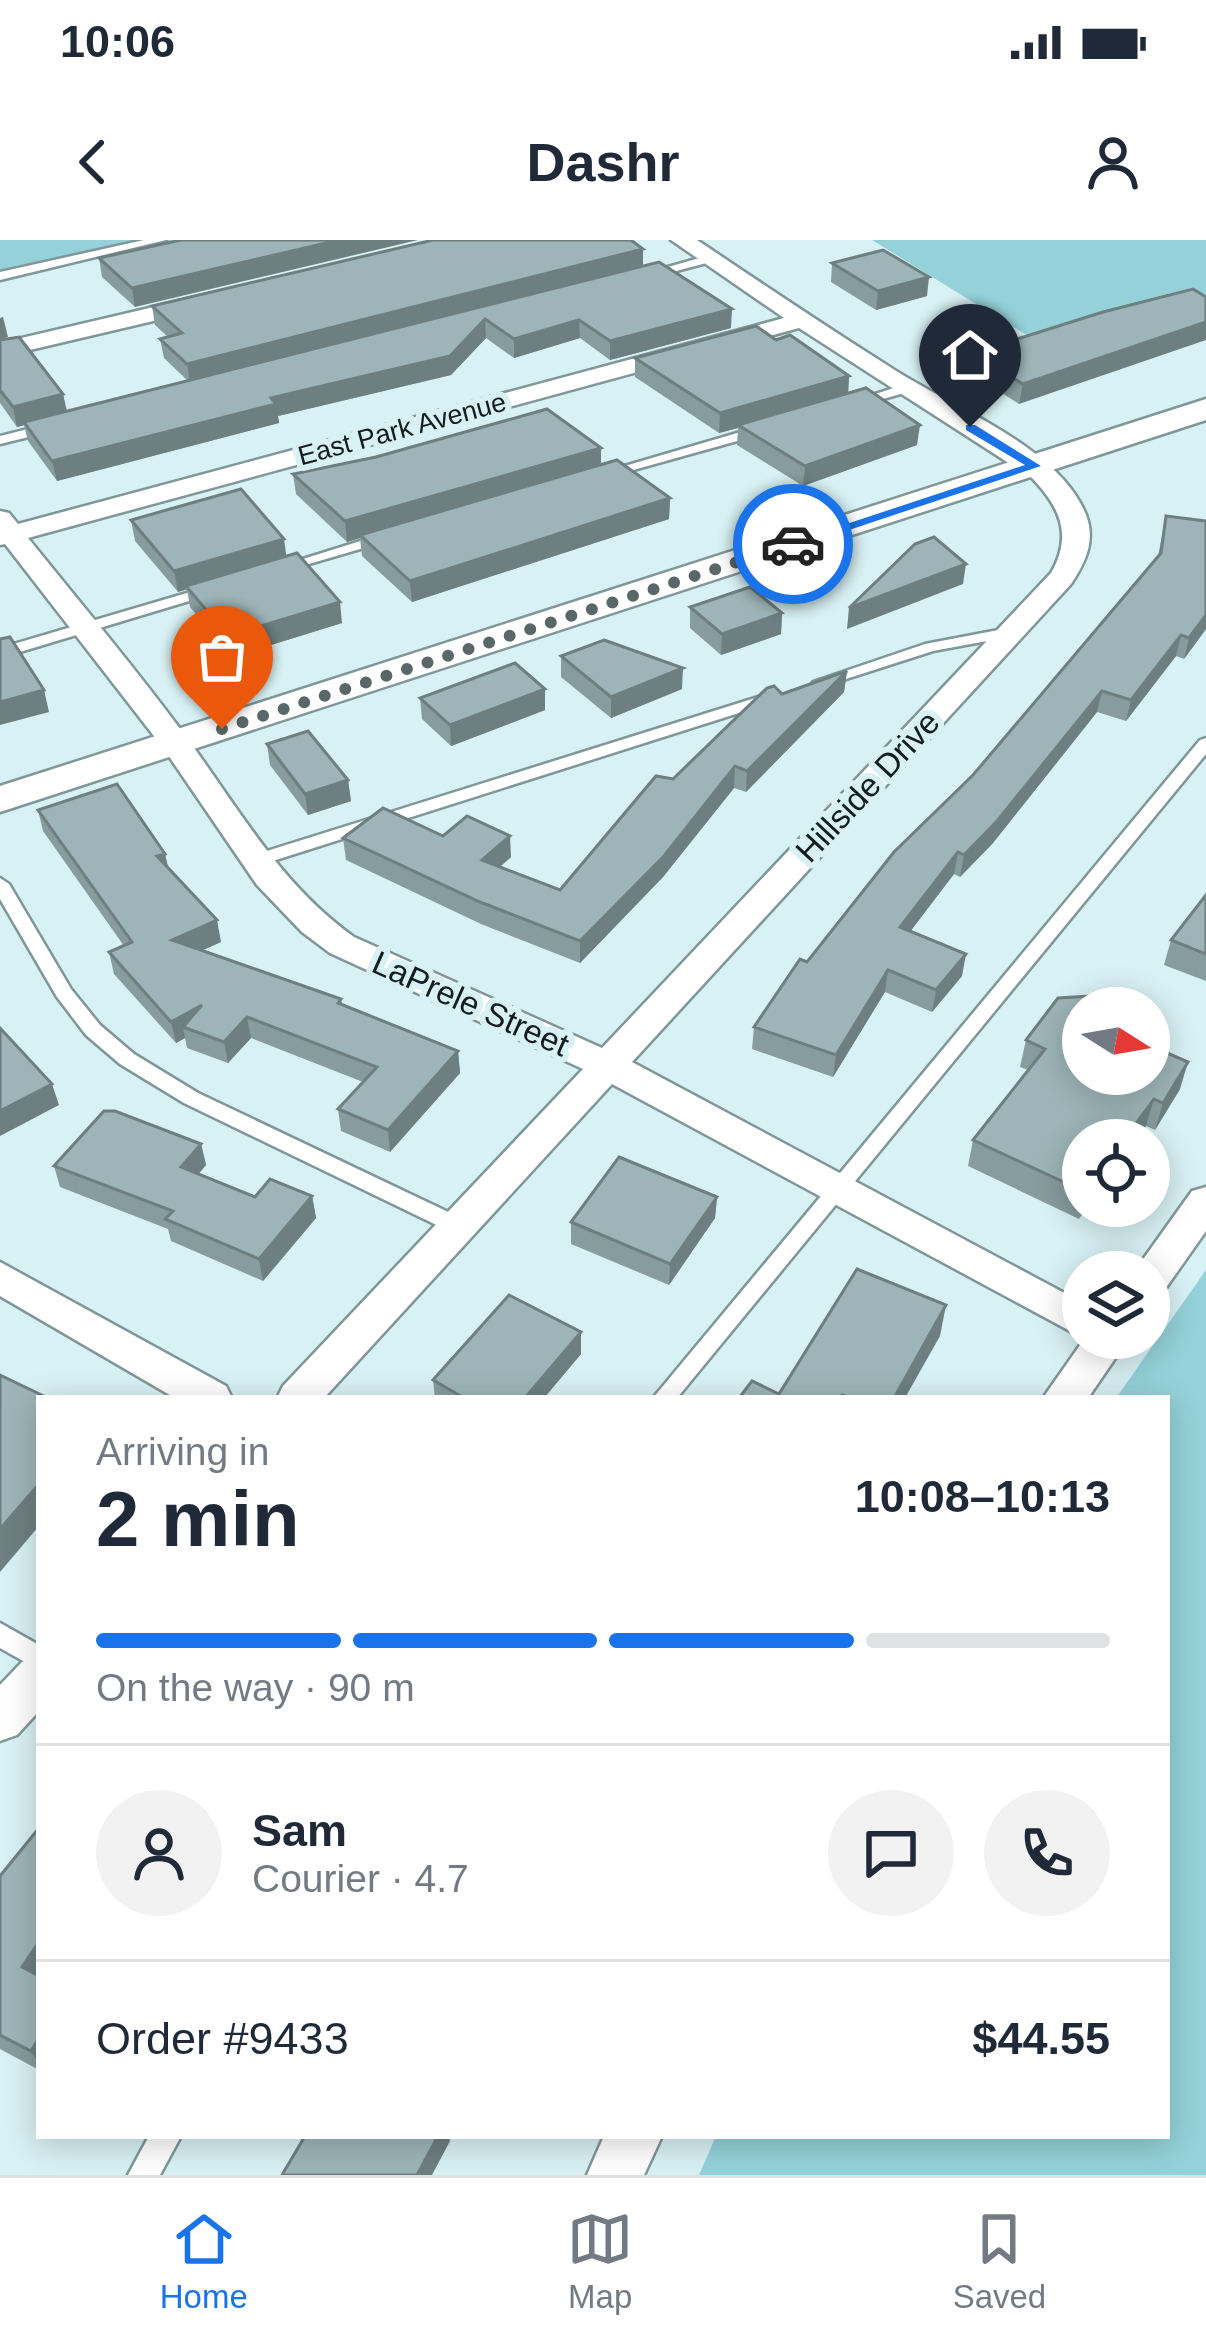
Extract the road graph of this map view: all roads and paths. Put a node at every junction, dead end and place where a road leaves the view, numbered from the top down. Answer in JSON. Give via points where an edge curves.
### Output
{"nodes":[{"id":1,"x":160,"y":240,"type":"edge"},
{"id":2,"x":682,"y":240,"type":"edge"},
{"id":3,"x":710,"y":259,"type":"junction"},
{"id":4,"x":0,"y":276,"type":"edge"},
{"id":5,"x":620,"y":282,"type":"edge"},
{"id":6,"x":233,"y":295,"type":"edge"},
{"id":7,"x":803,"y":320,"type":"junction"},
{"id":8,"x":0,"y":350,"type":"edge"},
{"id":9,"x":906,"y":388,"type":"junction"},
{"id":10,"x":839,"y":407,"type":"edge"},
{"id":11,"x":1204,"y":413,"type":"edge"},
{"id":12,"x":66,"y":423,"type":"edge"},
{"id":13,"x":772,"y":427,"type":"edge"},
{"id":14,"x":0,"y":440,"type":"edge"},
{"id":15,"x":1035,"y":466,"type":"junction"},
{"id":16,"x":593,"y":478,"type":"edge"},
{"id":17,"x":414,"y":529,"type":"edge"},
{"id":18,"x":4,"y":530,"type":"edge"},
{"id":19,"x":259,"y":575,"type":"edge"},
{"id":20,"x":237,"y":582,"type":"edge"},
{"id":21,"x":83,"y":629,"type":"junction"},
{"id":22,"x":1009,"y":633,"type":"junction"},
{"id":23,"x":0,"y":653,"type":"edge"},
{"id":24,"x":176,"y":743,"type":"junction"},
{"id":25,"x":1206,"y":743,"type":"edge"},
{"id":26,"x":0,"y":800,"type":"edge"},
{"id":27,"x":254,"y":861,"type":"junction"},
{"id":28,"x":0,"y":884,"type":"edge"},
{"id":29,"x":607,"y":1065,"type":"junction"},
{"id":30,"x":838,"y":1190,"type":"junction"},
{"id":31,"x":1206,"y":1201,"type":"edge"},
{"id":32,"x":458,"y":1226,"type":"junction"},
{"id":33,"x":1170,"y":1252,"type":"edge"},
{"id":34,"x":0,"y":1277,"type":"edge"},
{"id":35,"x":1062,"y":1311,"type":"edge"},
{"id":36,"x":1093,"y":1359,"type":"edge"},
{"id":37,"x":206,"y":1395,"type":"edge"},
{"id":38,"x":301,"y":1395,"type":"edge"},
{"id":39,"x":667,"y":1395,"type":"edge"},
{"id":40,"x":1066,"y":1395,"type":"edge"},
{"id":41,"x":0,"y":1634,"type":"edge"},
{"id":42,"x":36,"y":1657,"type":"edge"},
{"id":43,"x":36,"y":1679,"type":"edge"},
{"id":44,"x":0,"y":1719,"type":"edge"},
{"id":45,"x":164,"y":2139,"type":"edge"},
{"id":46,"x":633,"y":2139,"type":"edge"},
{"id":47,"x":143,"y":2175,"type":"edge"},
{"id":48,"x":615,"y":2175,"type":"edge"}],
"edges":[{"from":1,"to":4,"type":"lane"},
{"from":2,"to":3,"type":"street","name":"Hillside Drive"},
{"from":3,"to":5,"type":"lane"},
{"from":3,"to":7,"type":"street","name":"Hillside Drive"},
{"from":6,"to":8,"type":"street"},
{"from":7,"to":9,"type":"street","name":"Hillside Drive"},
{"from":7,"to":18,"type":"street","name":"East Park Avenue"},
{"from":9,"to":10,"type":"lane"},
{"from":9,"to":15,"type":"street","name":"Hillside Drive"},
{"from":11,"to":15,"type":"street"},
{"from":12,"to":14,"type":"lane"},
{"from":13,"to":16,"type":"lane"},
{"from":15,"to":22,"type":"street","name":"Hillside Drive","via":[[1071,508],[1076,557]]},
{"from":15,"to":24,"type":"street"},
{"from":17,"to":19,"type":"lane"},
{"from":18,"to":21,"type":"street","name":"LaPrele Street"},
{"from":20,"to":21,"type":"lane"},
{"from":21,"to":23,"type":"lane"},
{"from":21,"to":24,"type":"street","name":"LaPrele Street"},
{"from":22,"to":27,"type":"lane","via":[[930,647]]},
{"from":22,"to":29,"type":"street","name":"Hillside Drive"},
{"from":24,"to":26,"type":"street"},
{"from":24,"to":27,"type":"street","name":"LaPrele Street"},
{"from":25,"to":30,"type":"lane"},
{"from":27,"to":29,"type":"street","name":"LaPrele Street","via":[[307,923],[342,945]]},
{"from":28,"to":32,"type":"lane","via":[[64,993],[127,1059]]},
{"from":29,"to":30,"type":"street","name":"LaPrele Street"},
{"from":29,"to":32,"type":"street","name":"Hillside Drive"},
{"from":30,"to":35,"type":"street","name":"LaPrele Street"},
{"from":30,"to":39,"type":"lane"},
{"from":31,"to":33,"type":"street"},
{"from":32,"to":38,"type":"street","name":"Hillside Drive"},
{"from":34,"to":37,"type":"street"},
{"from":36,"to":40,"type":"street"},
{"from":41,"to":42,"type":"lane"},
{"from":43,"to":44,"type":"street"},
{"from":45,"to":47,"type":"lane"},
{"from":46,"to":48,"type":"street"}]}
